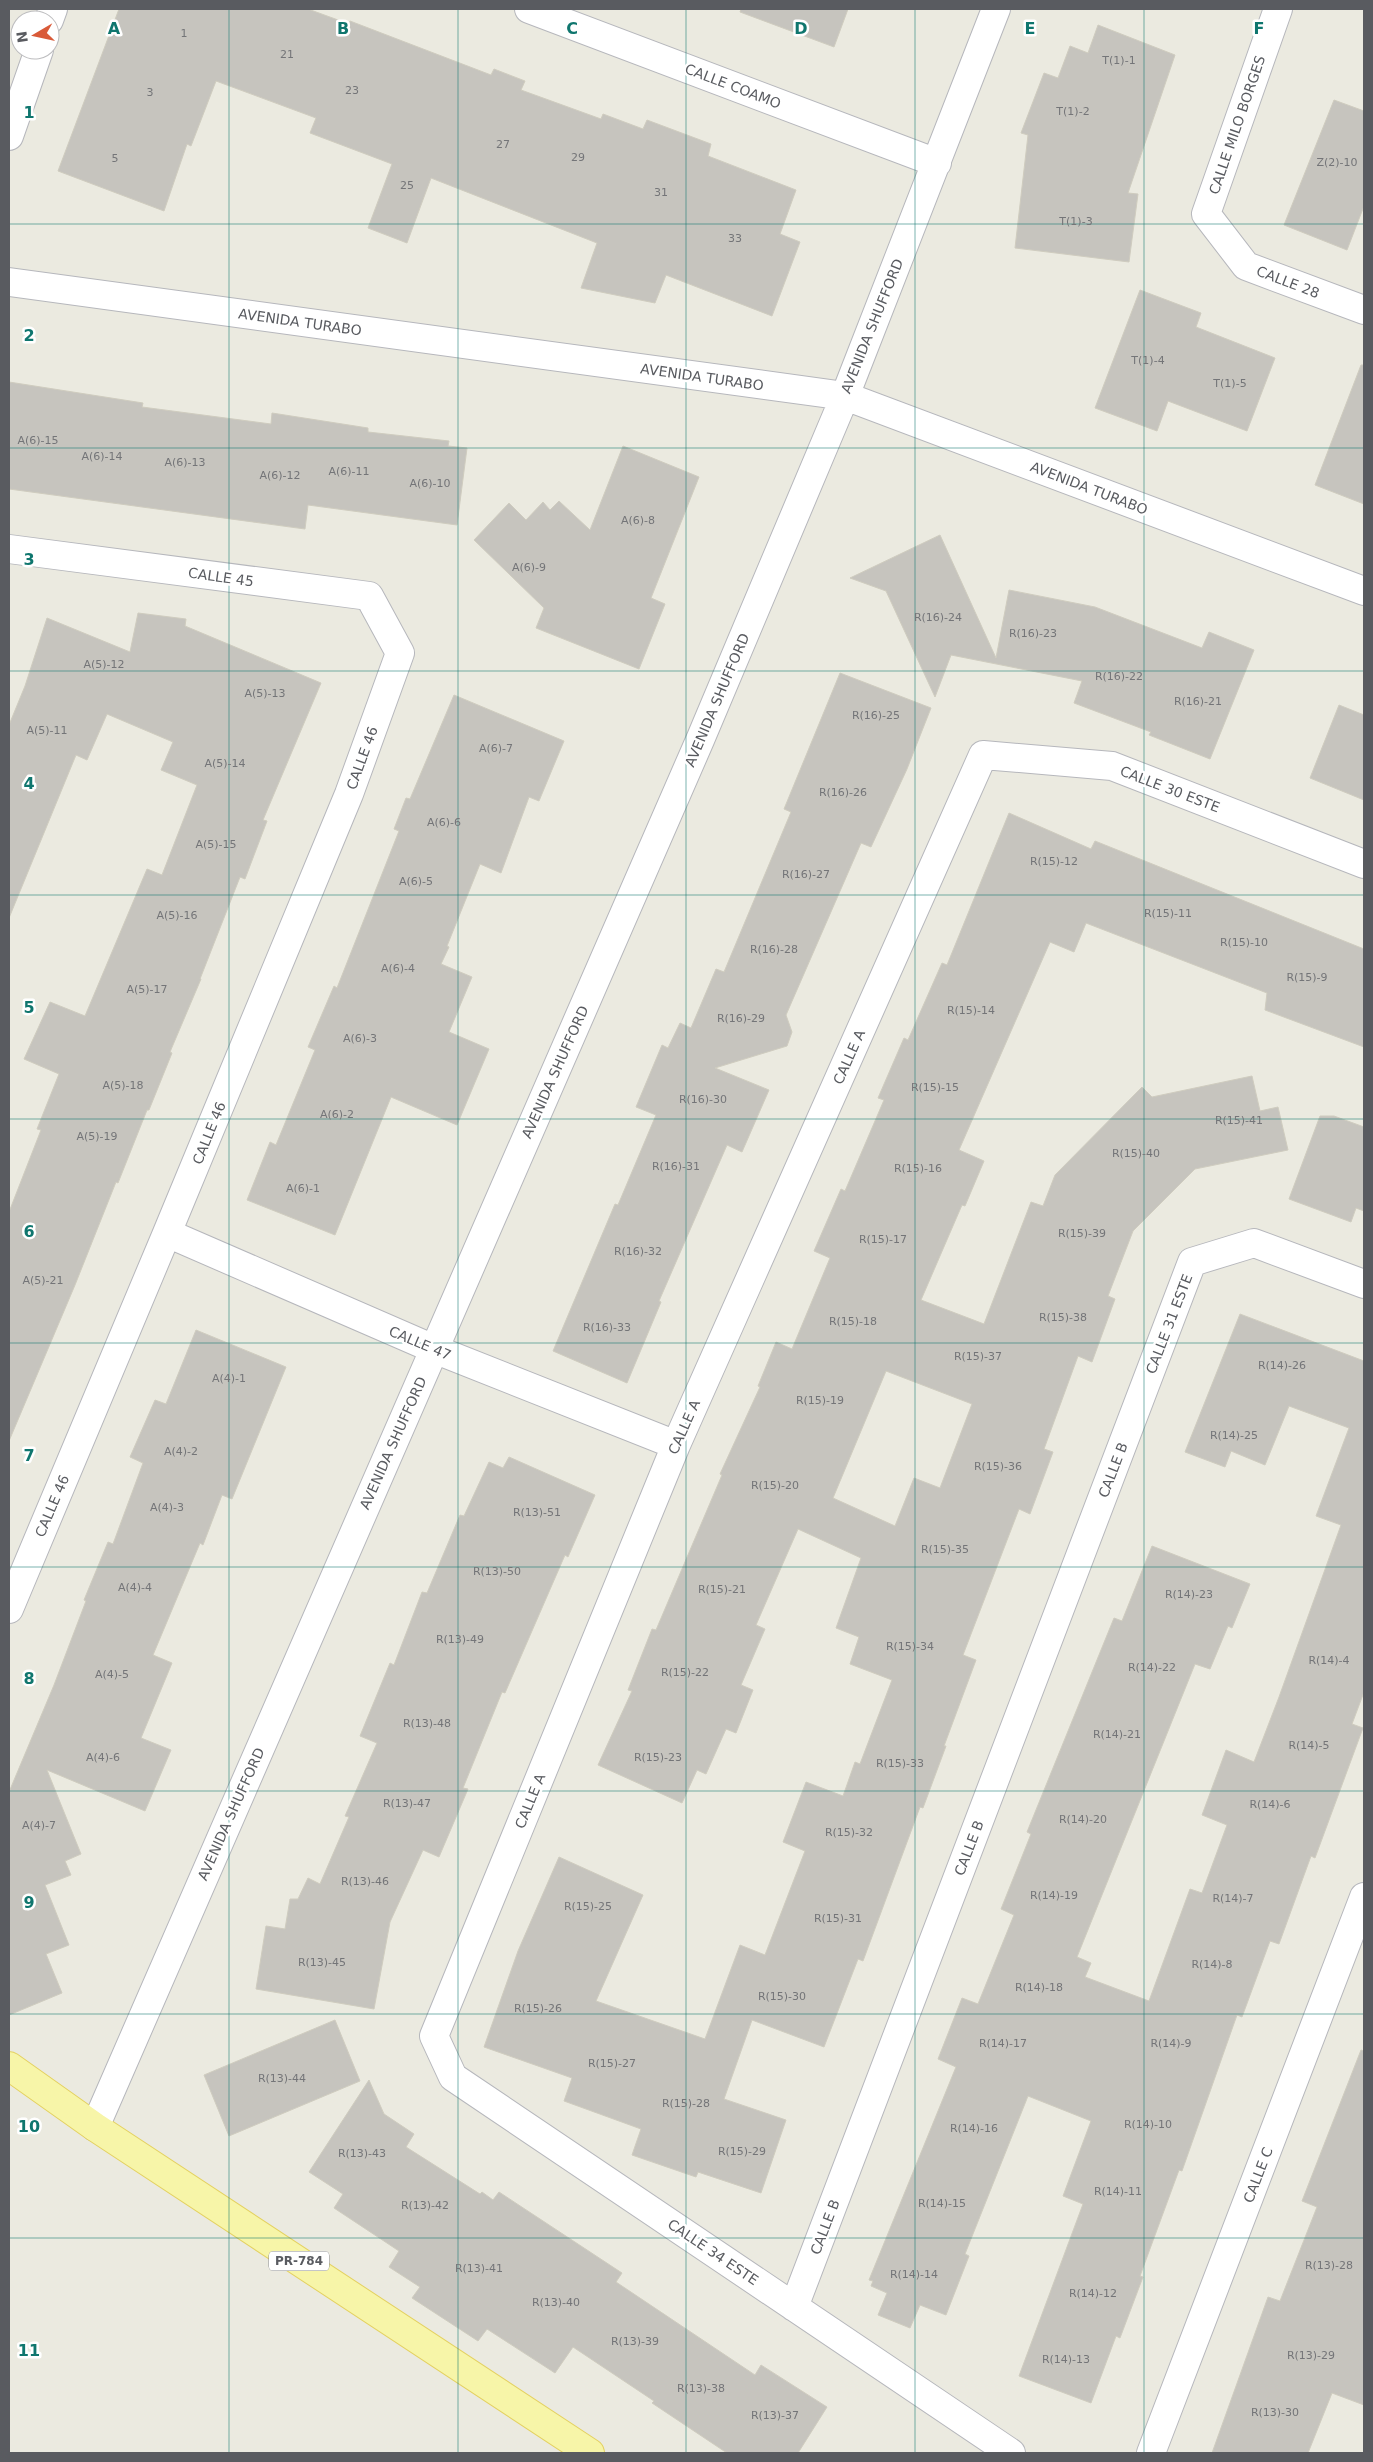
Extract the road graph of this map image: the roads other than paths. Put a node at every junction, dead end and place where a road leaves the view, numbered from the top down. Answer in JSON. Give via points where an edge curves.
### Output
{"nodes":[{"id":1,"x":529,"y":9,"type":"edge"},
{"id":2,"x":996,"y":9,"type":"edge"},
{"id":3,"x":1278,"y":9,"type":"edge"},
{"id":4,"x":36,"y":60,"type":"edge"},
{"id":5,"x":9,"y":136,"type":"edge"},
{"id":6,"x":937,"y":163,"type":"junction"},
{"id":7,"x":1206,"y":214,"type":"joint"},
{"id":8,"x":9,"y":282,"type":"edge"},
{"id":9,"x":1364,"y":310,"type":"edge"},
{"id":10,"x":845,"y":396,"type":"junction"},
{"id":11,"x":9,"y":549,"type":"edge"},
{"id":12,"x":1364,"y":591,"type":"edge"},
{"id":13,"x":400,"y":653,"type":"joint"},
{"id":14,"x":952,"y":825,"type":"joint"},
{"id":15,"x":1364,"y":864,"type":"edge"},
{"id":16,"x":167,"y":1233,"type":"junction"},
{"id":17,"x":1364,"y":1284,"type":"edge"},
{"id":18,"x":434,"y":1349,"type":"junction"},
{"id":19,"x":1144,"y":1389,"type":"joint"},
{"id":20,"x":676,"y":1445,"type":"junction"},
{"id":21,"x":9,"y":1609,"type":"edge"},
{"id":22,"x":1364,"y":1897,"type":"edge"},
{"id":23,"x":434,"y":2036,"type":"joint"},
{"id":24,"x":9,"y":2066,"type":"edge"},
{"id":25,"x":95,"y":2126,"type":"junction"},
{"id":26,"x":794,"y":2307,"type":"junction"},
{"id":27,"x":590,"y":2453,"type":"edge"},
{"id":28,"x":1011,"y":2453,"type":"edge"},
{"id":29,"x":1151,"y":2453,"type":"edge"}],
"edges":[{"from":1,"to":6,"type":"street","name":"CALLE COAMO"},
{"from":2,"to":6,"type":"street","name":"AVENIDA SHUFFORD"},
{"from":3,"to":7,"type":"street","name":"CALLE MILO BORGES"},
{"from":4,"to":5,"type":"street"},
{"from":6,"to":10,"type":"street","name":"AVENIDA SHUFFORD"},
{"from":7,"to":9,"type":"street","name":"CALLE 28","via":[[1246,266]]},
{"from":8,"to":10,"type":"street","name":"AVENIDA TURABO"},
{"from":10,"to":12,"type":"street","name":"AVENIDA TURABO"},
{"from":10,"to":18,"type":"street","name":"AVENIDA SHUFFORD","via":[[700,740]]},
{"from":11,"to":13,"type":"street","name":"CALLE 45","via":[[369,596]]},
{"from":13,"to":16,"type":"street","name":"CALLE 46","via":[[349,794]]},
{"from":14,"to":15,"type":"street","name":"CALLE 30 ESTE","via":[[983,755],[1112,766]]},
{"from":14,"to":20,"type":"street","name":"CALLE A"},
{"from":16,"to":18,"type":"street","name":"CALLE 47"},
{"from":16,"to":21,"type":"street","name":"CALLE 46"},
{"from":17,"to":19,"type":"street","name":"CALLE 31 ESTE","via":[[1254,1242],[1192,1262]]},
{"from":18,"to":20,"type":"street","name":"CALLE 47"},
{"from":18,"to":25,"type":"street","name":"AVENIDA SHUFFORD"},
{"from":19,"to":26,"type":"street","name":"CALLE B"},
{"from":20,"to":23,"type":"street","name":"CALLE A"},
{"from":22,"to":29,"type":"street","name":"CALLE C"},
{"from":23,"to":26,"type":"street","name":"CALLE 34 ESTE","via":[[453,2077]]},
{"from":24,"to":25,"type":"main road","name":"PR-784","number":"PR-784"},
{"from":25,"to":27,"type":"main road","name":"PR-784","number":"PR-784"},
{"from":26,"to":28,"type":"street","name":"CALLE 34 ESTE"}]}
